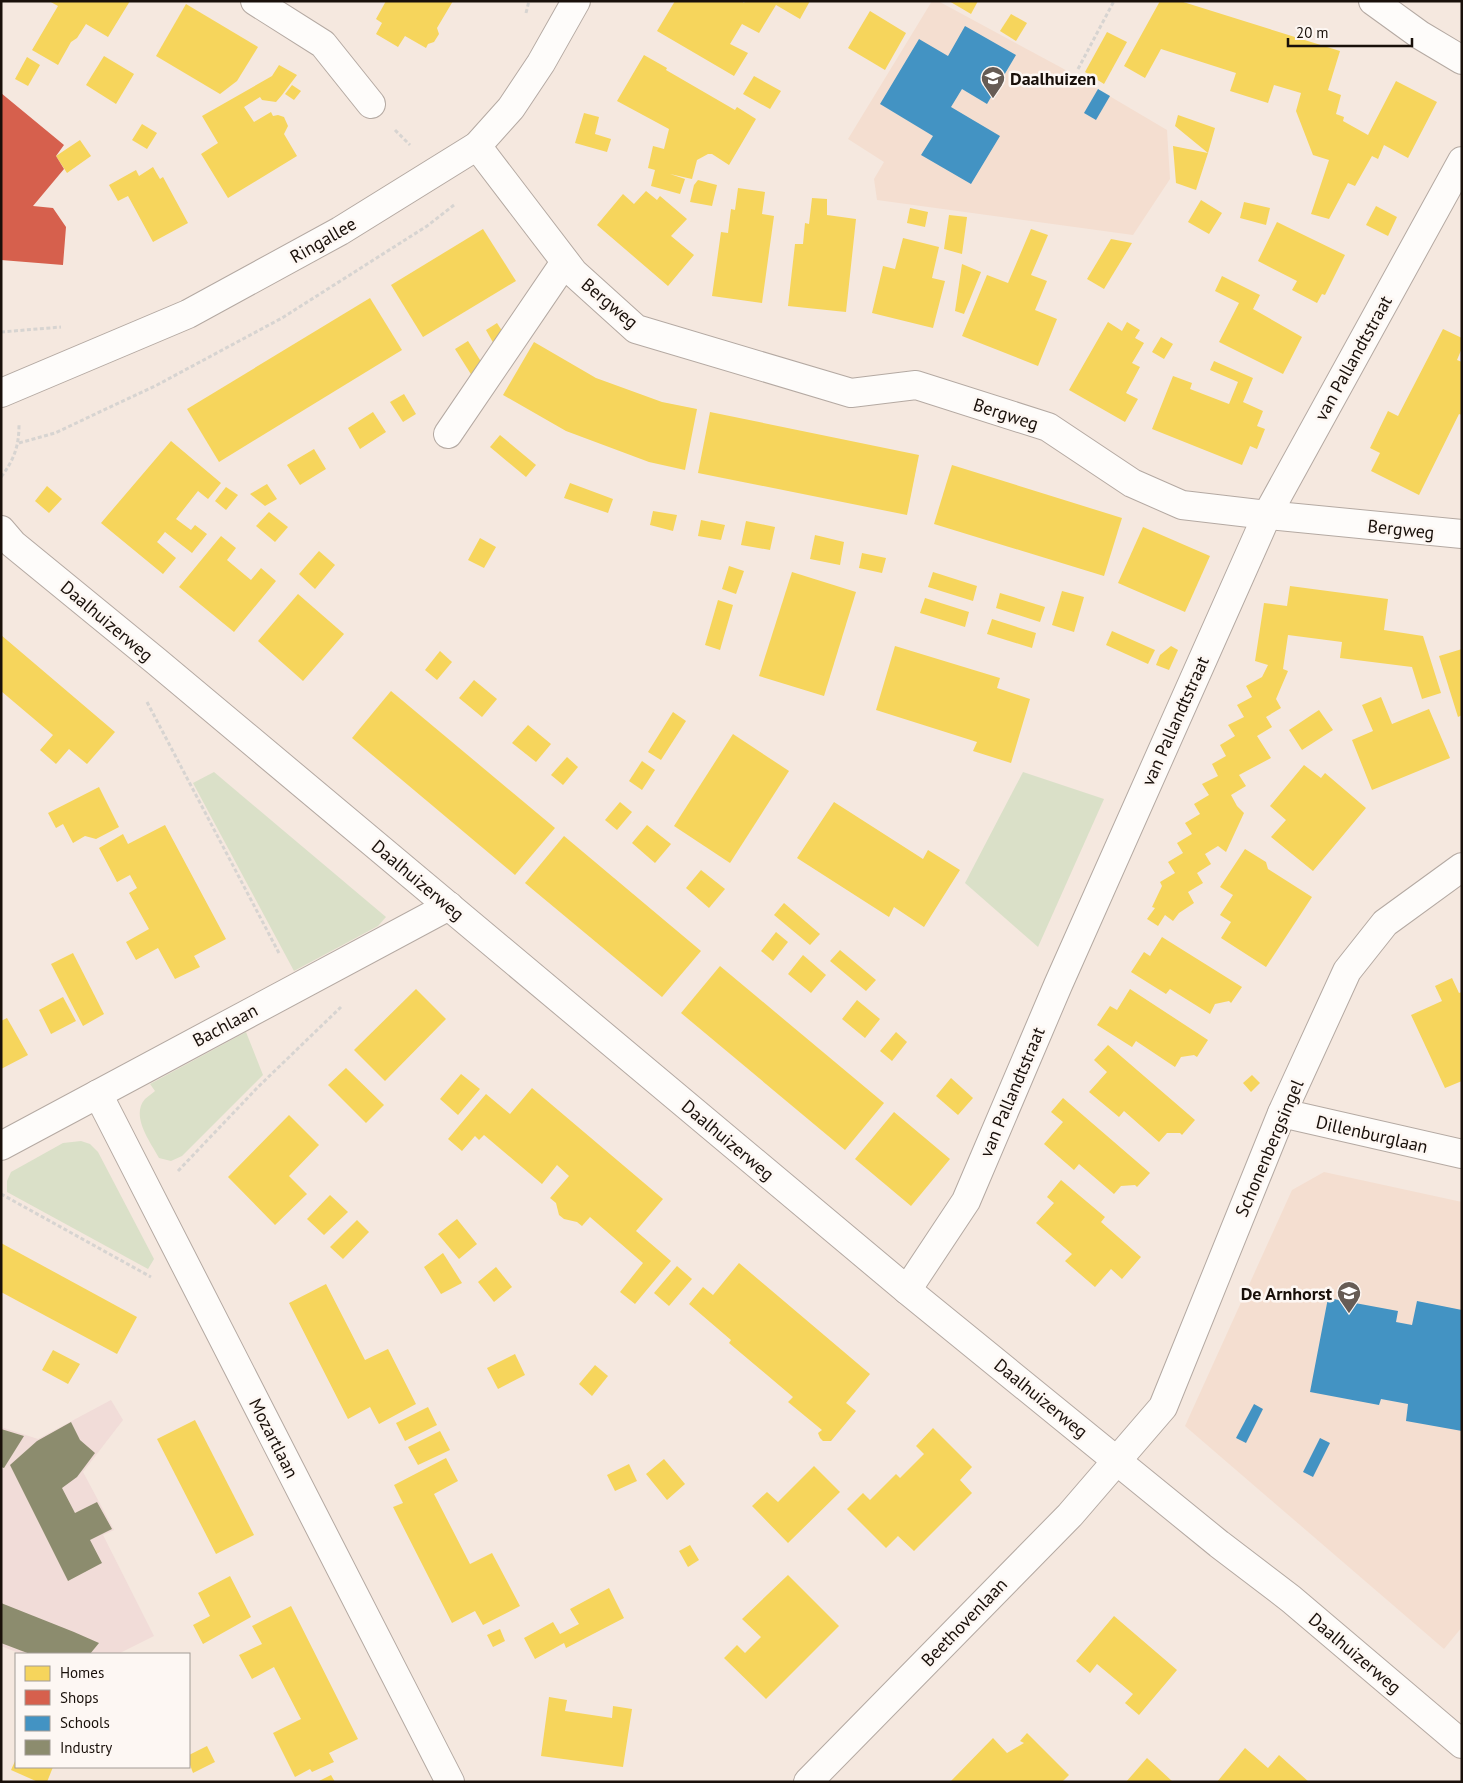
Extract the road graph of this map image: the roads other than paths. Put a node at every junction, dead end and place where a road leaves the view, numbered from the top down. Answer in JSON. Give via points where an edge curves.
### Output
{"nodes":[{"id":1,"x":255,"y":1,"type":"edge"},
{"id":2,"x":576,"y":1,"type":"edge"},
{"id":3,"x":1373,"y":1,"type":"edge"},
{"id":4,"x":1462,"y":60,"type":"edge"},
{"id":5,"x":371,"y":104,"type":"dead end"},
{"id":6,"x":477,"y":146,"type":"junction"},
{"id":7,"x":1462,"y":161,"type":"edge"},
{"id":8,"x":565,"y":262,"type":"junction"},
{"id":9,"x":1,"y":393,"type":"edge"},
{"id":10,"x":448,"y":434,"type":"dead end"},
{"id":11,"x":1267,"y":516,"type":"junction"},
{"id":12,"x":1,"y":530,"type":"edge"},
{"id":13,"x":1462,"y":534,"type":"edge"},
{"id":14,"x":1462,"y":867,"type":"edge"},
{"id":15,"x":449,"y":906,"type":"junction"},
{"id":16,"x":98,"y":1094,"type":"junction"},
{"id":17,"x":1282,"y":1113,"type":"junction"},
{"id":18,"x":1,"y":1146,"type":"edge"},
{"id":19,"x":1462,"y":1154,"type":"edge"},
{"id":20,"x":907,"y":1290,"type":"junction"},
{"id":21,"x":1118,"y":1461,"type":"junction"},
{"id":22,"x":1462,"y":1744,"type":"edge"},
{"id":23,"x":450,"y":1782,"type":"edge"},
{"id":24,"x":808,"y":1782,"type":"edge"}],
"edges":[{"from":1,"to":5,"type":"street","via":[[323,44]]},
{"from":2,"to":6,"type":"street","name":"Ringallee","via":[[511,108]]},
{"from":3,"to":4,"type":"street","via":[[1420,36]]},
{"from":6,"to":8,"type":"street","name":"Bergweg"},
{"from":6,"to":9,"type":"street","name":"Ringallee","via":[[340,231],[188,314]]},
{"from":7,"to":11,"type":"street","name":"van Pallandtstraat"},
{"from":8,"to":10,"type":"street","name":"Bergweg"},
{"from":8,"to":11,"type":"street","name":"Bergweg","via":[[636,329],[851,393],[916,385],[1048,427],[1132,483],[1182,505]]},
{"from":11,"to":13,"type":"street","name":"Bergweg"},
{"from":11,"to":20,"type":"street","name":"van Pallandtstraat","via":[[1058,985],[966,1201]]},
{"from":12,"to":15,"type":"street","name":"Daalhuizerweg","via":[[13,544]]},
{"from":14,"to":17,"type":"street","name":"Schonenbergsingel","via":[[1385,924],[1347,972]]},
{"from":15,"to":16,"type":"street","name":"Bachlaan"},
{"from":15,"to":20,"type":"street","name":"Daalhuizerweg"},
{"from":16,"to":18,"type":"street","name":"Bachlaan"},
{"from":16,"to":23,"type":"street","name":"Mozartlaan"},
{"from":17,"to":19,"type":"street","name":"Dillenburglaan"},
{"from":17,"to":21,"type":"street","name":"Schonenbergsingel","via":[[1163,1407]]},
{"from":20,"to":21,"type":"street","name":"Daalhuizerweg"},
{"from":21,"to":22,"type":"street","name":"Daalhuizerweg","via":[[1291,1599]]},
{"from":21,"to":24,"type":"street","name":"Beethovenlaan","via":[[1063,1522]]}]}
